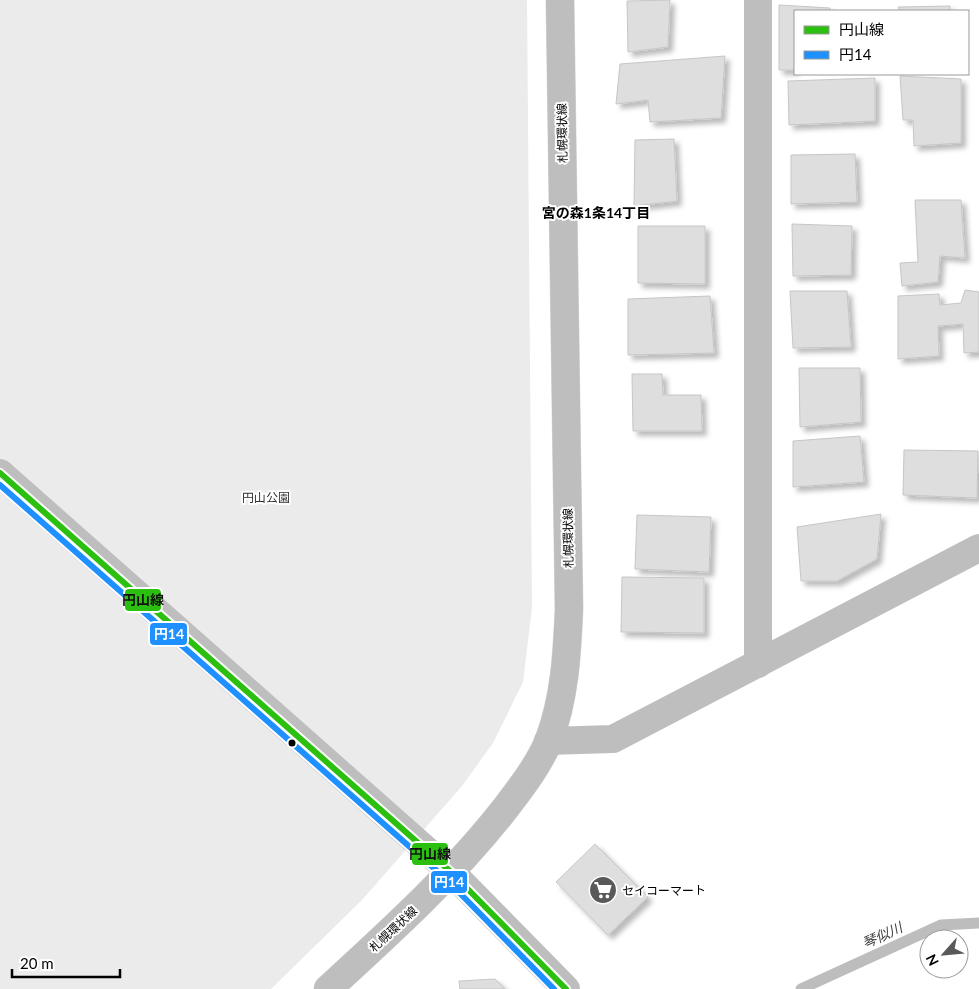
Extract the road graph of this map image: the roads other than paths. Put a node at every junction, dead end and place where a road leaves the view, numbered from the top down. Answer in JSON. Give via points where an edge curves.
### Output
{"nodes":[{"id":1,"x":560,"y":0,"type":"edge"},
{"id":2,"x":758,"y":0,"type":"edge"},
{"id":3,"x":0,"y":473,"type":"edge"},
{"id":4,"x":979,"y":548,"type":"edge"},
{"id":5,"x":758,"y":664,"type":"junction"},
{"id":6,"x":548,"y":741,"type":"junction"},
{"id":7,"x":451,"y":872,"type":"junction"},
{"id":8,"x":328,"y":989,"type":"edge"},
{"id":9,"x":566,"y":989,"type":"edge"}],
"edges":[{"from":1,"to":6,"type":"street","name":"札幌環状線","via":[[569,609],[566,667],[559,707]]},
{"from":2,"to":5,"type":"street"},
{"from":3,"to":7,"type":"street"},
{"from":4,"to":5,"type":"street"},
{"from":5,"to":6,"type":"street","via":[[613,739]]},
{"from":6,"to":7,"type":"street","name":"札幌環状線","via":[[523,786]]},
{"from":7,"to":8,"type":"street","name":"札幌環状線","via":[[412,913]]},
{"from":7,"to":9,"type":"street"}]}
